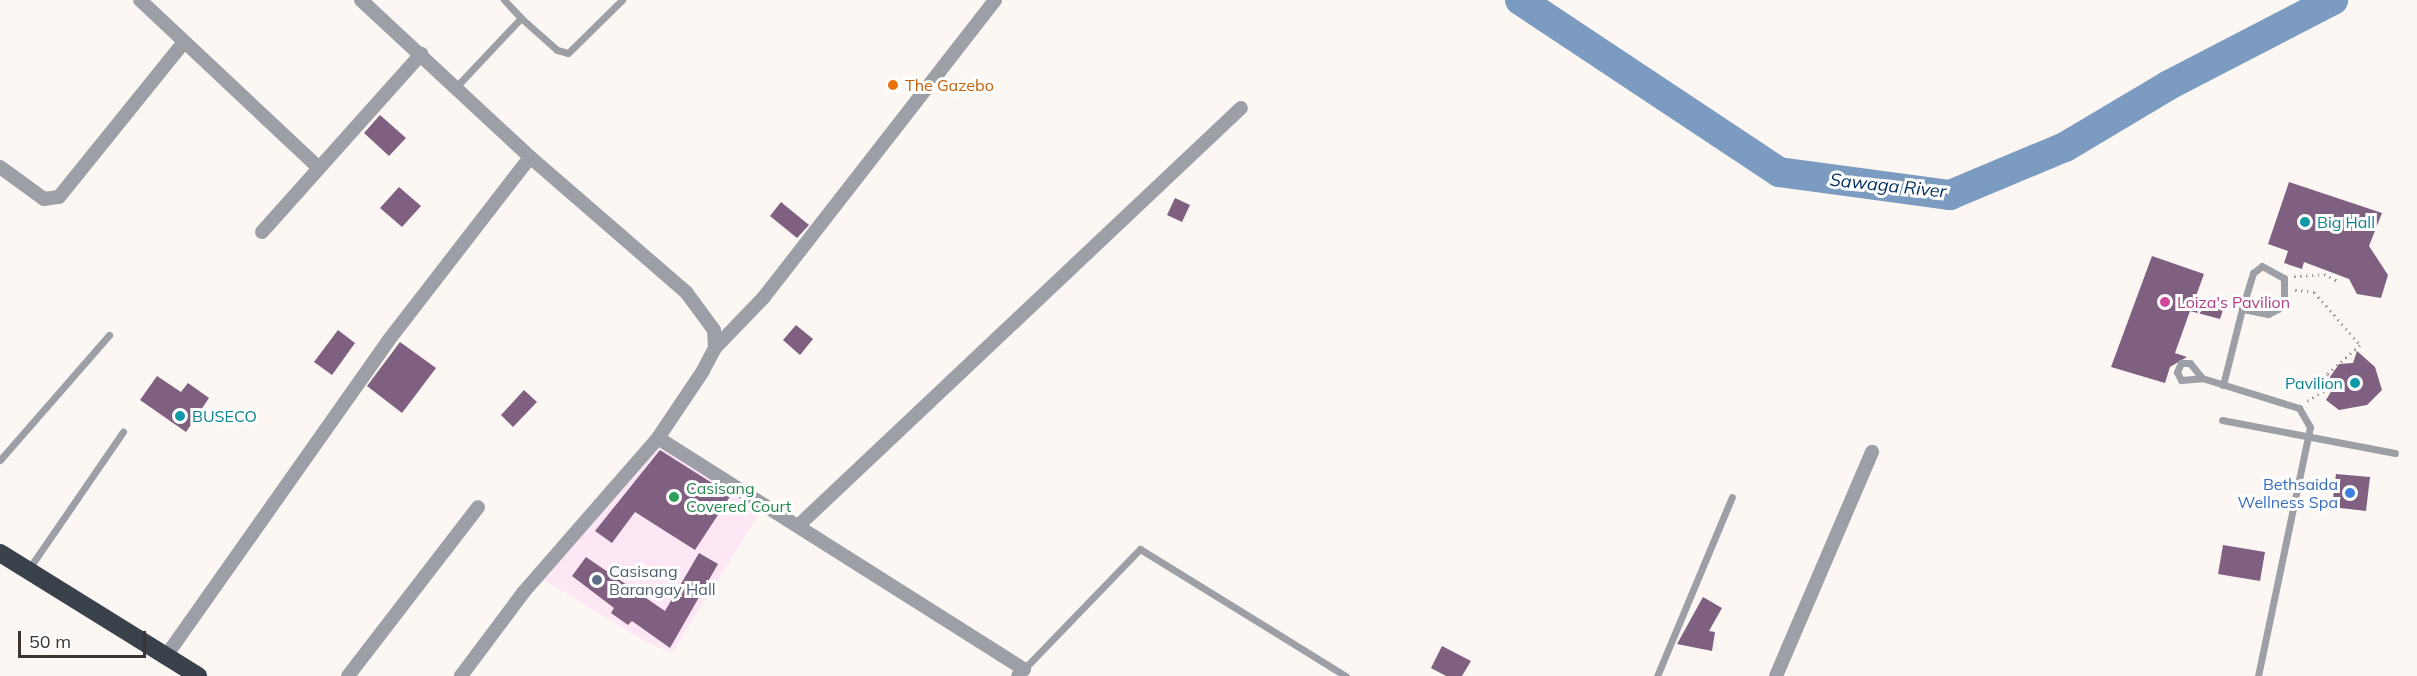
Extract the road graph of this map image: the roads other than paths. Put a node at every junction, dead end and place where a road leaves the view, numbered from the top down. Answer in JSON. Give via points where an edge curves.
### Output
{"nodes":[{"id":1,"x":140,"y":0,"type":"edge"},
{"id":2,"x":361,"y":0,"type":"edge"},
{"id":3,"x":504,"y":0,"type":"edge"},
{"id":4,"x":622,"y":0,"type":"edge"},
{"id":5,"x":995,"y":0,"type":"edge"},
{"id":6,"x":521,"y":18,"type":"junction"},
{"id":7,"x":184,"y":42,"type":"junction"},
{"id":8,"x":421,"y":54,"type":"junction"},
{"id":9,"x":456,"y":87,"type":"junction"},
{"id":10,"x":1241,"y":108,"type":"dead end"},
{"id":11,"x":530,"y":157,"type":"junction"},
{"id":12,"x":0,"y":167,"type":"edge"},
{"id":13,"x":319,"y":168,"type":"junction"},
{"id":14,"x":262,"y":232,"type":"dead end"},
{"id":15,"x":2242,"y":309,"type":"junction"},
{"id":16,"x":108,"y":335,"type":"dead end"},
{"id":17,"x":715,"y":348,"type":"junction"},
{"id":18,"x":2202,"y":378,"type":"dead end"},
{"id":19,"x":2223,"y":385,"type":"junction"},
{"id":20,"x":2222,"y":420,"type":"dead end"},
{"id":21,"x":123,"y":432,"type":"dead end"},
{"id":22,"x":2311,"y":434,"type":"junction"},
{"id":23,"x":658,"y":438,"type":"junction"},
{"id":24,"x":1872,"y":452,"type":"dead end"},
{"id":25,"x":2395,"y":453,"type":"dead end"},
{"id":26,"x":0,"y":460,"type":"edge"},
{"id":27,"x":1732,"y":497,"type":"dead end"},
{"id":28,"x":478,"y":507,"type":"dead end"},
{"id":29,"x":798,"y":526,"type":"junction"},
{"id":30,"x":0,"y":553,"type":"edge"},
{"id":31,"x":28,"y":570,"type":"junction"},
{"id":32,"x":166,"y":656,"type":"junction"},
{"id":33,"x":1021,"y":672,"type":"edge"},
{"id":34,"x":198,"y":676,"type":"edge"},
{"id":35,"x":348,"y":676,"type":"edge"},
{"id":36,"x":460,"y":676,"type":"edge"},
{"id":37,"x":1346,"y":676,"type":"edge"},
{"id":38,"x":1657,"y":676,"type":"edge"},
{"id":39,"x":1776,"y":676,"type":"edge"},
{"id":40,"x":2258,"y":676,"type":"edge"}],
"edges":[{"from":1,"to":7,"type":"street"},
{"from":2,"to":8,"type":"street"},
{"from":3,"to":6,"type":"lane"},
{"from":4,"to":6,"type":"lane","via":[[568,53],[557,50]]},
{"from":5,"to":17,"type":"street","via":[[764,297]]},
{"from":6,"to":9,"type":"lane"},
{"from":7,"to":12,"type":"street","via":[[60,197],[44,199]]},
{"from":7,"to":13,"type":"street"},
{"from":8,"to":9,"type":"street"},
{"from":8,"to":13,"type":"street"},
{"from":9,"to":11,"type":"street"},
{"from":10,"to":29,"type":"street"},
{"from":11,"to":17,"type":"street","via":[[686,292],[714,330]]},
{"from":11,"to":32,"type":"street","via":[[388,341]]},
{"from":13,"to":14,"type":"street"},
{"from":15,"to":15,"type":"lane","via":[[2256,269],[2270,267],[2284,278],[2284,303],[2268,314]]},
{"from":15,"to":19,"type":"lane"},
{"from":16,"to":26,"type":"lane"},
{"from":17,"to":23,"type":"street"},
{"from":18,"to":19,"type":"lane"},
{"from":19,"to":22,"type":"lane","via":[[2299,408]]},
{"from":20,"to":22,"type":"lane"},
{"from":21,"to":31,"type":"lane"},
{"from":22,"to":25,"type":"lane"},
{"from":22,"to":40,"type":"lane"},
{"from":23,"to":29,"type":"street"},
{"from":23,"to":36,"type":"street","via":[[523,593]]},
{"from":24,"to":39,"type":"street"},
{"from":27,"to":38,"type":"lane"},
{"from":28,"to":35,"type":"street"},
{"from":29,"to":33,"type":"street"},
{"from":30,"to":31,"type":"highway"},
{"from":31,"to":32,"type":"highway"},
{"from":32,"to":34,"type":"highway"},
{"from":33,"to":37,"type":"lane","via":[[1140,549]]}]}
